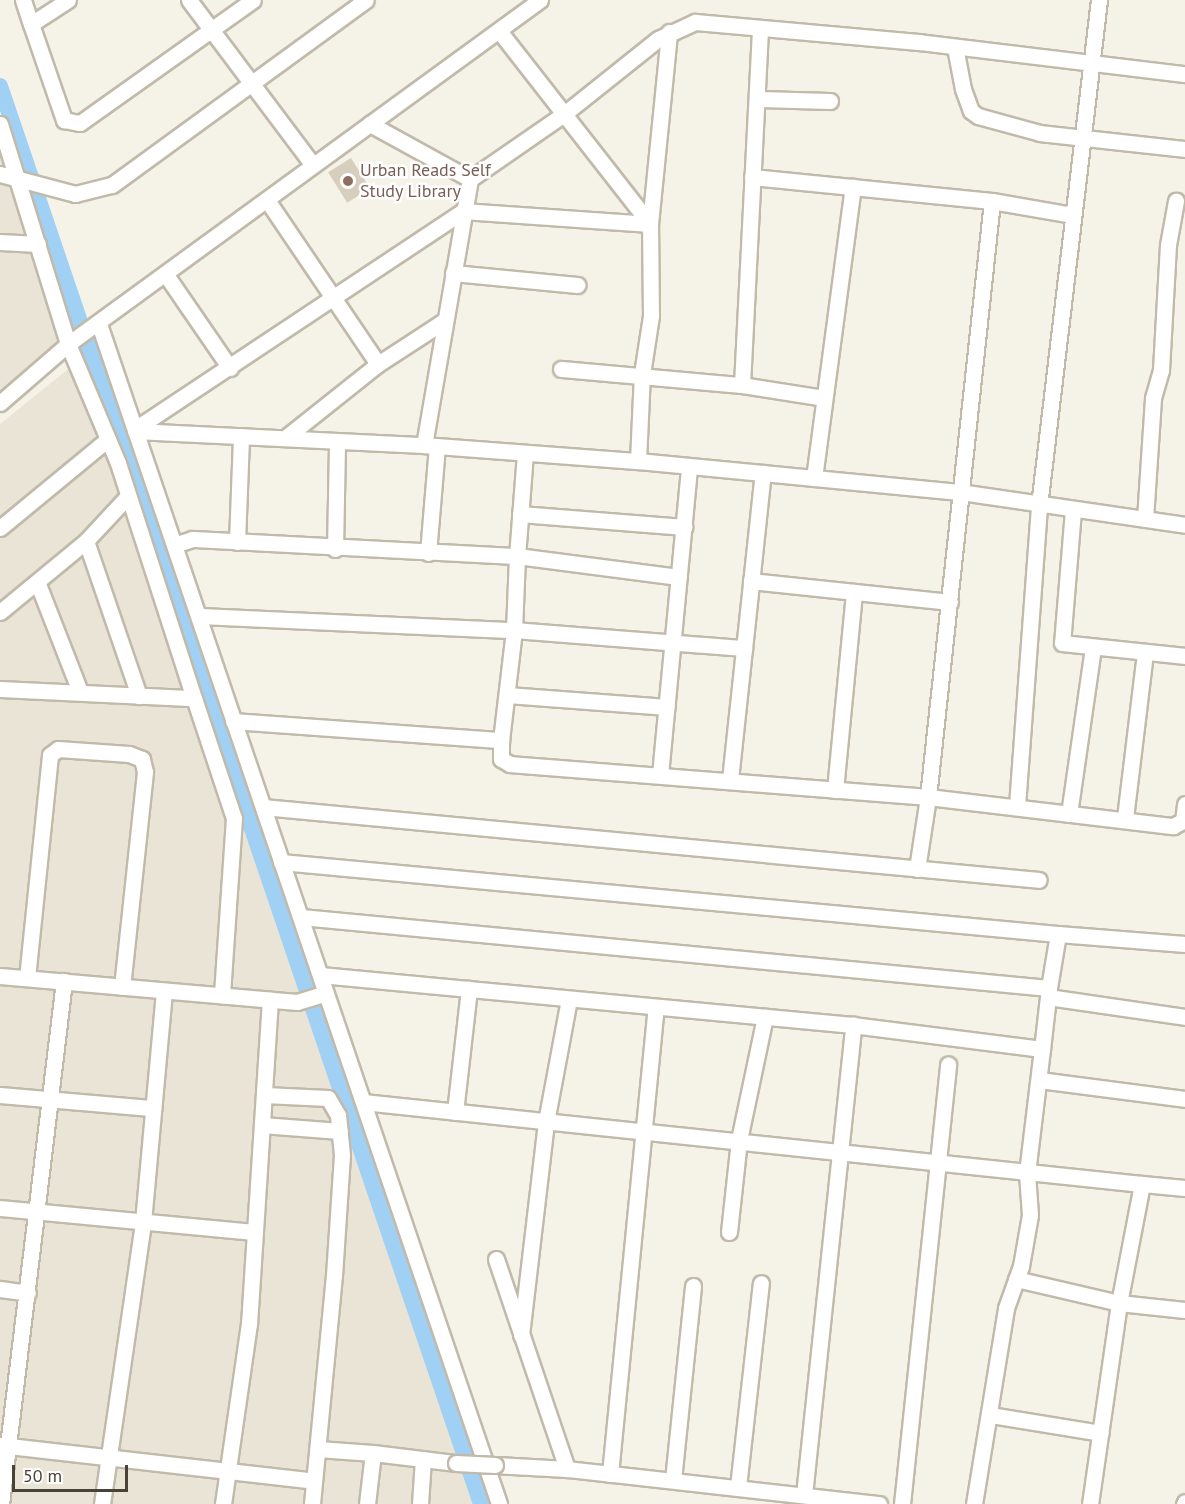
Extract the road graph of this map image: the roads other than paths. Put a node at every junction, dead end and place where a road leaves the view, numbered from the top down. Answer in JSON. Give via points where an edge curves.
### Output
{"nodes":[{"id":1,"x":23,"y":0,"type":"edge"},
{"id":2,"x":68,"y":0,"type":"edge"},
{"id":3,"x":189,"y":0,"type":"edge"},
{"id":4,"x":254,"y":0,"type":"edge"},
{"id":5,"x":366,"y":0,"type":"edge"},
{"id":6,"x":540,"y":0,"type":"edge"},
{"id":7,"x":1099,"y":0,"type":"edge"},
{"id":8,"x":32,"y":24,"type":"junction"},
{"id":9,"x":760,"y":28,"type":"junction"},
{"id":10,"x":213,"y":29,"type":"junction"},
{"id":11,"x":500,"y":32,"type":"junction"},
{"id":12,"x":669,"y":32,"type":"junction"},
{"id":13,"x":955,"y":47,"type":"junction"},
{"id":14,"x":1093,"y":64,"type":"junction"},
{"id":15,"x":1185,"y":74,"type":"edge"},
{"id":16,"x":254,"y":84,"type":"junction"},
{"id":17,"x":759,"y":99,"type":"junction"},
{"id":18,"x":830,"y":101,"type":"dead end"},
{"id":19,"x":564,"y":114,"type":"junction"},
{"id":20,"x":0,"y":124,"type":"edge"},
{"id":21,"x":370,"y":124,"type":"junction"},
{"id":22,"x":1083,"y":137,"type":"junction"},
{"id":23,"x":1185,"y":148,"type":"edge"},
{"id":24,"x":313,"y":165,"type":"junction"},
{"id":25,"x":0,"y":174,"type":"edge"},
{"id":26,"x":16,"y":175,"type":"junction"},
{"id":27,"x":752,"y":177,"type":"junction"},
{"id":28,"x":470,"y":179,"type":"junction"},
{"id":29,"x":853,"y":187,"type":"junction"},
{"id":30,"x":267,"y":200,"type":"junction"},
{"id":31,"x":992,"y":201,"type":"junction"},
{"id":32,"x":1176,"y":201,"type":"dead end"},
{"id":33,"x":463,"y":211,"type":"junction"},
{"id":34,"x":1072,"y":215,"type":"junction"},
{"id":35,"x":650,"y":224,"type":"junction"},
{"id":36,"x":0,"y":242,"type":"edge"},
{"id":37,"x":38,"y":244,"type":"junction"},
{"id":38,"x":453,"y":273,"type":"junction"},
{"id":39,"x":166,"y":275,"type":"junction"},
{"id":40,"x":577,"y":285,"type":"dead end"},
{"id":41,"x":332,"y":296,"type":"junction"},
{"id":42,"x":444,"y":321,"type":"junction"},
{"id":43,"x":98,"y":325,"type":"junction"},
{"id":44,"x":71,"y":342,"type":"junction"},
{"id":45,"x":378,"y":364,"type":"junction"},
{"id":46,"x":230,"y":368,"type":"junction"},
{"id":47,"x":561,"y":369,"type":"dead end"},
{"id":48,"x":642,"y":374,"type":"junction"},
{"id":49,"x":742,"y":386,"type":"junction"},
{"id":50,"x":824,"y":398,"type":"junction"},
{"id":51,"x":0,"y":403,"type":"edge"},
{"id":52,"x":135,"y":430,"type":"junction"},
{"id":53,"x":241,"y":436,"type":"junction"},
{"id":54,"x":285,"y":438,"type":"junction"},
{"id":55,"x":108,"y":439,"type":"junction"},
{"id":56,"x":337,"y":441,"type":"junction"},
{"id":57,"x":430,"y":446,"type":"junction"},
{"id":58,"x":525,"y":453,"type":"junction"},
{"id":59,"x":638,"y":461,"type":"junction"},
{"id":60,"x":689,"y":466,"type":"junction"},
{"id":61,"x":763,"y":473,"type":"junction"},
{"id":62,"x":814,"y":478,"type":"junction"},
{"id":63,"x":960,"y":492,"type":"junction"},
{"id":64,"x":128,"y":496,"type":"junction"},
{"id":65,"x":1040,"y":506,"type":"junction"},
{"id":66,"x":1073,"y":510,"type":"junction"},
{"id":67,"x":520,"y":514,"type":"junction"},
{"id":68,"x":1145,"y":519,"type":"junction"},
{"id":69,"x":1185,"y":525,"type":"edge"},
{"id":70,"x":684,"y":527,"type":"junction"},
{"id":71,"x":0,"y":528,"type":"edge"},
{"id":72,"x":86,"y":541,"type":"junction"},
{"id":73,"x":237,"y":542,"type":"junction"},
{"id":74,"x":177,"y":544,"type":"junction"},
{"id":75,"x":335,"y":549,"type":"junction"},
{"id":76,"x":428,"y":553,"type":"junction"},
{"id":77,"x":517,"y":556,"type":"junction"},
{"id":78,"x":679,"y":577,"type":"junction"},
{"id":79,"x":751,"y":581,"type":"junction"},
{"id":80,"x":38,"y":584,"type":"junction"},
{"id":81,"x":854,"y":592,"type":"junction"},
{"id":82,"x":950,"y":602,"type":"junction"},
{"id":83,"x":0,"y":612,"type":"edge"},
{"id":84,"x":200,"y":616,"type":"junction"},
{"id":85,"x":514,"y":630,"type":"junction"},
{"id":86,"x":673,"y":643,"type":"junction"},
{"id":87,"x":744,"y":648,"type":"junction"},
{"id":88,"x":1093,"y":648,"type":"junction"},
{"id":89,"x":1145,"y":652,"type":"junction"},
{"id":90,"x":1185,"y":656,"type":"edge"},
{"id":91,"x":0,"y":689,"type":"edge"},
{"id":92,"x":80,"y":692,"type":"junction"},
{"id":93,"x":508,"y":695,"type":"junction"},
{"id":94,"x":139,"y":696,"type":"junction"},
{"id":95,"x":194,"y":698,"type":"junction"},
{"id":96,"x":667,"y":707,"type":"junction"},
{"id":97,"x":234,"y":721,"type":"junction"},
{"id":98,"x":501,"y":740,"type":"junction"},
{"id":99,"x":660,"y":775,"type":"junction"},
{"id":100,"x":730,"y":780,"type":"junction"},
{"id":101,"x":835,"y":790,"type":"junction"},
{"id":102,"x":928,"y":797,"type":"junction"},
{"id":103,"x":1185,"y":804,"type":"edge"},
{"id":104,"x":1017,"y":806,"type":"junction"},
{"id":105,"x":263,"y":807,"type":"junction"},
{"id":106,"x":1069,"y":814,"type":"junction"},
{"id":107,"x":1125,"y":818,"type":"junction"},
{"id":108,"x":282,"y":862,"type":"junction"},
{"id":109,"x":917,"y":869,"type":"junction"},
{"id":110,"x":1039,"y":880,"type":"dead end"},
{"id":111,"x":301,"y":917,"type":"junction"},
{"id":112,"x":1058,"y":934,"type":"junction"},
{"id":113,"x":1185,"y":944,"type":"edge"},
{"id":114,"x":320,"y":975,"type":"junction"},
{"id":115,"x":0,"y":976,"type":"edge"},
{"id":116,"x":27,"y":978,"type":"junction"},
{"id":117,"x":64,"y":981,"type":"junction"},
{"id":118,"x":122,"y":987,"type":"junction"},
{"id":119,"x":469,"y":989,"type":"junction"},
{"id":120,"x":164,"y":991,"type":"junction"},
{"id":121,"x":1049,"y":992,"type":"junction"},
{"id":122,"x":321,"y":995,"type":"junction"},
{"id":123,"x":222,"y":996,"type":"junction"},
{"id":124,"x":569,"y":999,"type":"junction"},
{"id":125,"x":270,"y":1000,"type":"junction"},
{"id":126,"x":656,"y":1007,"type":"junction"},
{"id":127,"x":765,"y":1017,"type":"junction"},
{"id":128,"x":1185,"y":1017,"type":"edge"},
{"id":129,"x":854,"y":1025,"type":"junction"},
{"id":130,"x":1042,"y":1049,"type":"junction"},
{"id":131,"x":948,"y":1064,"type":"dead end"},
{"id":132,"x":1039,"y":1080,"type":"junction"},
{"id":133,"x":0,"y":1095,"type":"edge"},
{"id":134,"x":264,"y":1095,"type":"junction"},
{"id":135,"x":1185,"y":1099,"type":"edge"},
{"id":136,"x":51,"y":1100,"type":"junction"},
{"id":137,"x":363,"y":1102,"type":"junction"},
{"id":138,"x":153,"y":1108,"type":"junction"},
{"id":139,"x":455,"y":1112,"type":"junction"},
{"id":140,"x":546,"y":1122,"type":"junction"},
{"id":141,"x":262,"y":1125,"type":"junction"},
{"id":142,"x":340,"y":1131,"type":"junction"},
{"id":143,"x":643,"y":1131,"type":"junction"},
{"id":144,"x":739,"y":1140,"type":"junction"},
{"id":145,"x":838,"y":1150,"type":"junction"},
{"id":146,"x":936,"y":1160,"type":"junction"},
{"id":147,"x":1027,"y":1173,"type":"junction"},
{"id":148,"x":1142,"y":1184,"type":"junction"},
{"id":149,"x":1185,"y":1188,"type":"edge"},
{"id":150,"x":0,"y":1208,"type":"edge"},
{"id":151,"x":38,"y":1211,"type":"junction"},
{"id":152,"x":142,"y":1221,"type":"junction"},
{"id":153,"x":252,"y":1232,"type":"junction"},
{"id":154,"x":729,"y":1232,"type":"dead end"},
{"id":155,"x":496,"y":1259,"type":"dead end"},
{"id":156,"x":1016,"y":1279,"type":"junction"},
{"id":157,"x":761,"y":1283,"type":"dead end"},
{"id":158,"x":693,"y":1286,"type":"dead end"},
{"id":159,"x":0,"y":1289,"type":"edge"},
{"id":160,"x":28,"y":1293,"type":"junction"},
{"id":161,"x":1119,"y":1303,"type":"junction"},
{"id":162,"x":1185,"y":1310,"type":"edge"},
{"id":163,"x":521,"y":1335,"type":"junction"},
{"id":164,"x":991,"y":1415,"type":"junction"},
{"id":165,"x":1101,"y":1433,"type":"junction"},
{"id":166,"x":5,"y":1445,"type":"edge"},
{"id":167,"x":318,"y":1449,"type":"junction"},
{"id":168,"x":373,"y":1453,"type":"junction"},
{"id":169,"x":108,"y":1458,"type":"junction"},
{"id":170,"x":423,"y":1459,"type":"junction"},
{"id":171,"x":567,"y":1469,"type":"junction"},
{"id":172,"x":228,"y":1472,"type":"junction"},
{"id":173,"x":610,"y":1474,"type":"junction"},
{"id":174,"x":673,"y":1480,"type":"junction"},
{"id":175,"x":314,"y":1481,"type":"junction"},
{"id":176,"x":738,"y":1487,"type":"junction"},
{"id":177,"x":804,"y":1495,"type":"junction"},
{"id":178,"x":1,"y":1504,"type":"edge"},
{"id":179,"x":102,"y":1504,"type":"edge"},
{"id":180,"x":223,"y":1504,"type":"edge"},
{"id":181,"x":312,"y":1504,"type":"edge"},
{"id":182,"x":367,"y":1504,"type":"edge"},
{"id":183,"x":420,"y":1504,"type":"edge"},
{"id":184,"x":499,"y":1504,"type":"edge"},
{"id":185,"x":879,"y":1504,"type":"edge"},
{"id":186,"x":902,"y":1504,"type":"edge"},
{"id":187,"x":974,"y":1504,"type":"edge"},
{"id":188,"x":1090,"y":1504,"type":"edge"}],
"edges":[{"from":1,"to":8,"type":"street"},
{"from":2,"to":8,"type":"street"},
{"from":3,"to":10,"type":"street"},
{"from":4,"to":10,"type":"street"},
{"from":5,"to":16,"type":"street"},
{"from":6,"to":11,"type":"street"},
{"from":7,"to":14,"type":"street"},
{"from":8,"to":10,"type":"street","via":[[64,120],[70,123],[93,116]]},
{"from":9,"to":12,"type":"street","via":[[706,22],[683,25]]},
{"from":9,"to":13,"type":"street"},
{"from":9,"to":17,"type":"street"},
{"from":10,"to":16,"type":"street"},
{"from":11,"to":19,"type":"street"},
{"from":11,"to":21,"type":"street"},
{"from":12,"to":19,"type":"street"},
{"from":12,"to":35,"type":"street"},
{"from":13,"to":14,"type":"street"},
{"from":13,"to":22,"type":"street","via":[[963,89],[975,115],[1031,132]]},
{"from":14,"to":15,"type":"street"},
{"from":14,"to":22,"type":"street"},
{"from":16,"to":24,"type":"street"},
{"from":16,"to":26,"type":"street","via":[[100,190],[75,194]]},
{"from":17,"to":18,"type":"street"},
{"from":17,"to":27,"type":"street"},
{"from":19,"to":28,"type":"street"},
{"from":19,"to":35,"type":"street"},
{"from":20,"to":26,"type":"street"},
{"from":21,"to":24,"type":"street"},
{"from":21,"to":28,"type":"street"},
{"from":22,"to":23,"type":"street"},
{"from":22,"to":34,"type":"street"},
{"from":24,"to":30,"type":"street"},
{"from":25,"to":26,"type":"street"},
{"from":26,"to":37,"type":"street"},
{"from":27,"to":29,"type":"street"},
{"from":27,"to":49,"type":"street"},
{"from":28,"to":33,"type":"street"},
{"from":29,"to":31,"type":"street"},
{"from":29,"to":50,"type":"street"},
{"from":30,"to":39,"type":"street"},
{"from":30,"to":41,"type":"street"},
{"from":31,"to":34,"type":"street"},
{"from":31,"to":63,"type":"street"},
{"from":32,"to":68,"type":"street","via":[[1168,244],[1161,370],[1153,398]]},
{"from":33,"to":35,"type":"street"},
{"from":33,"to":38,"type":"street"},
{"from":33,"to":41,"type":"street"},
{"from":34,"to":65,"type":"street"},
{"from":35,"to":48,"type":"street","via":[[651,316]]},
{"from":36,"to":37,"type":"street"},
{"from":37,"to":44,"type":"street"},
{"from":38,"to":40,"type":"street"},
{"from":38,"to":42,"type":"street"},
{"from":39,"to":43,"type":"street"},
{"from":39,"to":46,"type":"street"},
{"from":41,"to":45,"type":"street"},
{"from":41,"to":46,"type":"street"},
{"from":42,"to":45,"type":"street"},
{"from":42,"to":57,"type":"street"},
{"from":43,"to":44,"type":"street"},
{"from":43,"to":52,"type":"street"},
{"from":44,"to":51,"type":"street"},
{"from":44,"to":55,"type":"street"},
{"from":45,"to":54,"type":"street"},
{"from":46,"to":52,"type":"street"},
{"from":47,"to":48,"type":"street"},
{"from":48,"to":49,"type":"street"},
{"from":48,"to":59,"type":"street"},
{"from":49,"to":50,"type":"street"},
{"from":50,"to":62,"type":"street"},
{"from":52,"to":53,"type":"street"},
{"from":52,"to":74,"type":"street"},
{"from":53,"to":54,"type":"street"},
{"from":53,"to":73,"type":"street"},
{"from":54,"to":56,"type":"street"},
{"from":55,"to":64,"type":"street"},
{"from":55,"to":71,"type":"street"},
{"from":56,"to":57,"type":"street"},
{"from":56,"to":75,"type":"street"},
{"from":57,"to":58,"type":"street"},
{"from":57,"to":76,"type":"street"},
{"from":58,"to":59,"type":"street"},
{"from":58,"to":67,"type":"street"},
{"from":59,"to":60,"type":"street"},
{"from":60,"to":61,"type":"street"},
{"from":60,"to":70,"type":"street"},
{"from":61,"to":62,"type":"street"},
{"from":61,"to":79,"type":"street"},
{"from":62,"to":63,"type":"street"},
{"from":63,"to":65,"type":"street"},
{"from":63,"to":82,"type":"street"},
{"from":64,"to":72,"type":"street"},
{"from":64,"to":95,"type":"street"},
{"from":65,"to":66,"type":"street"},
{"from":65,"to":104,"type":"street"},
{"from":66,"to":68,"type":"street"},
{"from":66,"to":88,"type":"street","via":[[1061,642]]},
{"from":67,"to":70,"type":"street"},
{"from":67,"to":77,"type":"street"},
{"from":68,"to":69,"type":"street"},
{"from":70,"to":78,"type":"street"},
{"from":72,"to":80,"type":"street"},
{"from":72,"to":94,"type":"street"},
{"from":73,"to":74,"type":"street","via":[[192,539]]},
{"from":73,"to":75,"type":"street"},
{"from":74,"to":84,"type":"street"},
{"from":75,"to":76,"type":"street"},
{"from":76,"to":77,"type":"street"},
{"from":77,"to":78,"type":"street"},
{"from":77,"to":85,"type":"street"},
{"from":78,"to":86,"type":"street"},
{"from":79,"to":81,"type":"street"},
{"from":79,"to":87,"type":"street"},
{"from":80,"to":83,"type":"street"},
{"from":80,"to":92,"type":"street"},
{"from":81,"to":82,"type":"street"},
{"from":81,"to":101,"type":"street"},
{"from":82,"to":102,"type":"street"},
{"from":84,"to":85,"type":"street"},
{"from":84,"to":97,"type":"street"},
{"from":85,"to":86,"type":"street"},
{"from":85,"to":93,"type":"street"},
{"from":86,"to":87,"type":"street"},
{"from":86,"to":96,"type":"street"},
{"from":87,"to":100,"type":"street"},
{"from":88,"to":89,"type":"street"},
{"from":88,"to":106,"type":"street"},
{"from":89,"to":90,"type":"street"},
{"from":89,"to":107,"type":"street"},
{"from":91,"to":92,"type":"street"},
{"from":92,"to":94,"type":"street"},
{"from":93,"to":96,"type":"street"},
{"from":93,"to":98,"type":"street"},
{"from":94,"to":95,"type":"street"},
{"from":95,"to":123,"type":"street","via":[[234,818]]},
{"from":96,"to":99,"type":"street"},
{"from":97,"to":98,"type":"street"},
{"from":97,"to":105,"type":"street"},
{"from":98,"to":99,"type":"street","via":[[501,759],[510,764]]},
{"from":99,"to":100,"type":"street"},
{"from":100,"to":101,"type":"street"},
{"from":101,"to":102,"type":"street"},
{"from":102,"to":104,"type":"street"},
{"from":102,"to":109,"type":"street"},
{"from":103,"to":107,"type":"street","via":[[1183,821],[1178,825]]},
{"from":104,"to":106,"type":"street"},
{"from":105,"to":108,"type":"street"},
{"from":105,"to":109,"type":"street"},
{"from":106,"to":107,"type":"street"},
{"from":108,"to":111,"type":"street"},
{"from":108,"to":112,"type":"street"},
{"from":109,"to":110,"type":"street"},
{"from":111,"to":114,"type":"street"},
{"from":111,"to":121,"type":"street"},
{"from":112,"to":113,"type":"street"},
{"from":112,"to":121,"type":"street"},
{"from":114,"to":119,"type":"street"},
{"from":114,"to":122,"type":"street"},
{"from":115,"to":116,"type":"street"},
{"from":116,"to":117,"type":"street"},
{"from":116,"to":118,"type":"street","via":[[50,755],[58,749],[129,754],[142,759],[145,772]]},
{"from":117,"to":118,"type":"street"},
{"from":117,"to":136,"type":"street"},
{"from":118,"to":120,"type":"street"},
{"from":119,"to":124,"type":"street"},
{"from":119,"to":139,"type":"street"},
{"from":120,"to":123,"type":"street"},
{"from":120,"to":138,"type":"street"},
{"from":121,"to":128,"type":"street"},
{"from":121,"to":130,"type":"street"},
{"from":122,"to":125,"type":"street","via":[[297,1002]]},
{"from":122,"to":137,"type":"street"},
{"from":123,"to":125,"type":"street"},
{"from":124,"to":126,"type":"street"},
{"from":124,"to":140,"type":"street"},
{"from":125,"to":134,"type":"street"},
{"from":126,"to":127,"type":"street"},
{"from":126,"to":143,"type":"street"},
{"from":127,"to":129,"type":"street"},
{"from":127,"to":144,"type":"street"},
{"from":129,"to":130,"type":"street"},
{"from":129,"to":145,"type":"street"},
{"from":130,"to":132,"type":"street"},
{"from":131,"to":146,"type":"street"},
{"from":132,"to":135,"type":"street"},
{"from":132,"to":147,"type":"street"},
{"from":133,"to":136,"type":"street"},
{"from":134,"to":141,"type":"street"},
{"from":134,"to":142,"type":"street","via":[[328,1098],[335,1105]]},
{"from":136,"to":138,"type":"street"},
{"from":136,"to":151,"type":"street"},
{"from":137,"to":139,"type":"street"},
{"from":137,"to":184,"type":"street"},
{"from":138,"to":152,"type":"street"},
{"from":139,"to":140,"type":"street"},
{"from":140,"to":143,"type":"street"},
{"from":140,"to":163,"type":"street"},
{"from":141,"to":142,"type":"street"},
{"from":141,"to":153,"type":"street"},
{"from":142,"to":167,"type":"street","via":[[335,1264]]},
{"from":143,"to":144,"type":"street"},
{"from":143,"to":173,"type":"street"},
{"from":144,"to":145,"type":"street"},
{"from":144,"to":154,"type":"street"},
{"from":145,"to":146,"type":"street"},
{"from":145,"to":177,"type":"street"},
{"from":146,"to":147,"type":"street"},
{"from":146,"to":186,"type":"street"},
{"from":147,"to":148,"type":"street"},
{"from":147,"to":156,"type":"street","via":[[1030,1215]]},
{"from":148,"to":149,"type":"street"},
{"from":148,"to":161,"type":"street"},
{"from":150,"to":151,"type":"street"},
{"from":151,"to":152,"type":"street"},
{"from":151,"to":160,"type":"street"},
{"from":152,"to":153,"type":"street"},
{"from":152,"to":169,"type":"street"},
{"from":153,"to":172,"type":"street","via":[[249,1324]]},
{"from":155,"to":163,"type":"street"},
{"from":156,"to":161,"type":"street"},
{"from":156,"to":164,"type":"street","via":[[1006,1308]]},
{"from":157,"to":176,"type":"street"},
{"from":158,"to":174,"type":"street"},
{"from":159,"to":160,"type":"street"},
{"from":160,"to":166,"type":"street"},
{"from":161,"to":162,"type":"street"},
{"from":161,"to":165,"type":"street"},
{"from":163,"to":171,"type":"street"},
{"from":164,"to":165,"type":"street"},
{"from":164,"to":187,"type":"street"},
{"from":165,"to":188,"type":"street"},
{"from":166,"to":169,"type":"street"},
{"from":166,"to":178,"type":"street"},
{"from":167,"to":168,"type":"street"},
{"from":167,"to":175,"type":"street"},
{"from":168,"to":170,"type":"street"},
{"from":168,"to":182,"type":"street"},
{"from":169,"to":172,"type":"street"},
{"from":169,"to":179,"type":"street"},
{"from":170,"to":171,"type":"street","bridge":true},
{"from":170,"to":183,"type":"street"},
{"from":171,"to":173,"type":"street"},
{"from":172,"to":175,"type":"street"},
{"from":172,"to":180,"type":"street"},
{"from":173,"to":174,"type":"street"},
{"from":174,"to":176,"type":"street"},
{"from":175,"to":181,"type":"street"},
{"from":176,"to":177,"type":"street"},
{"from":177,"to":185,"type":"street"}]}
